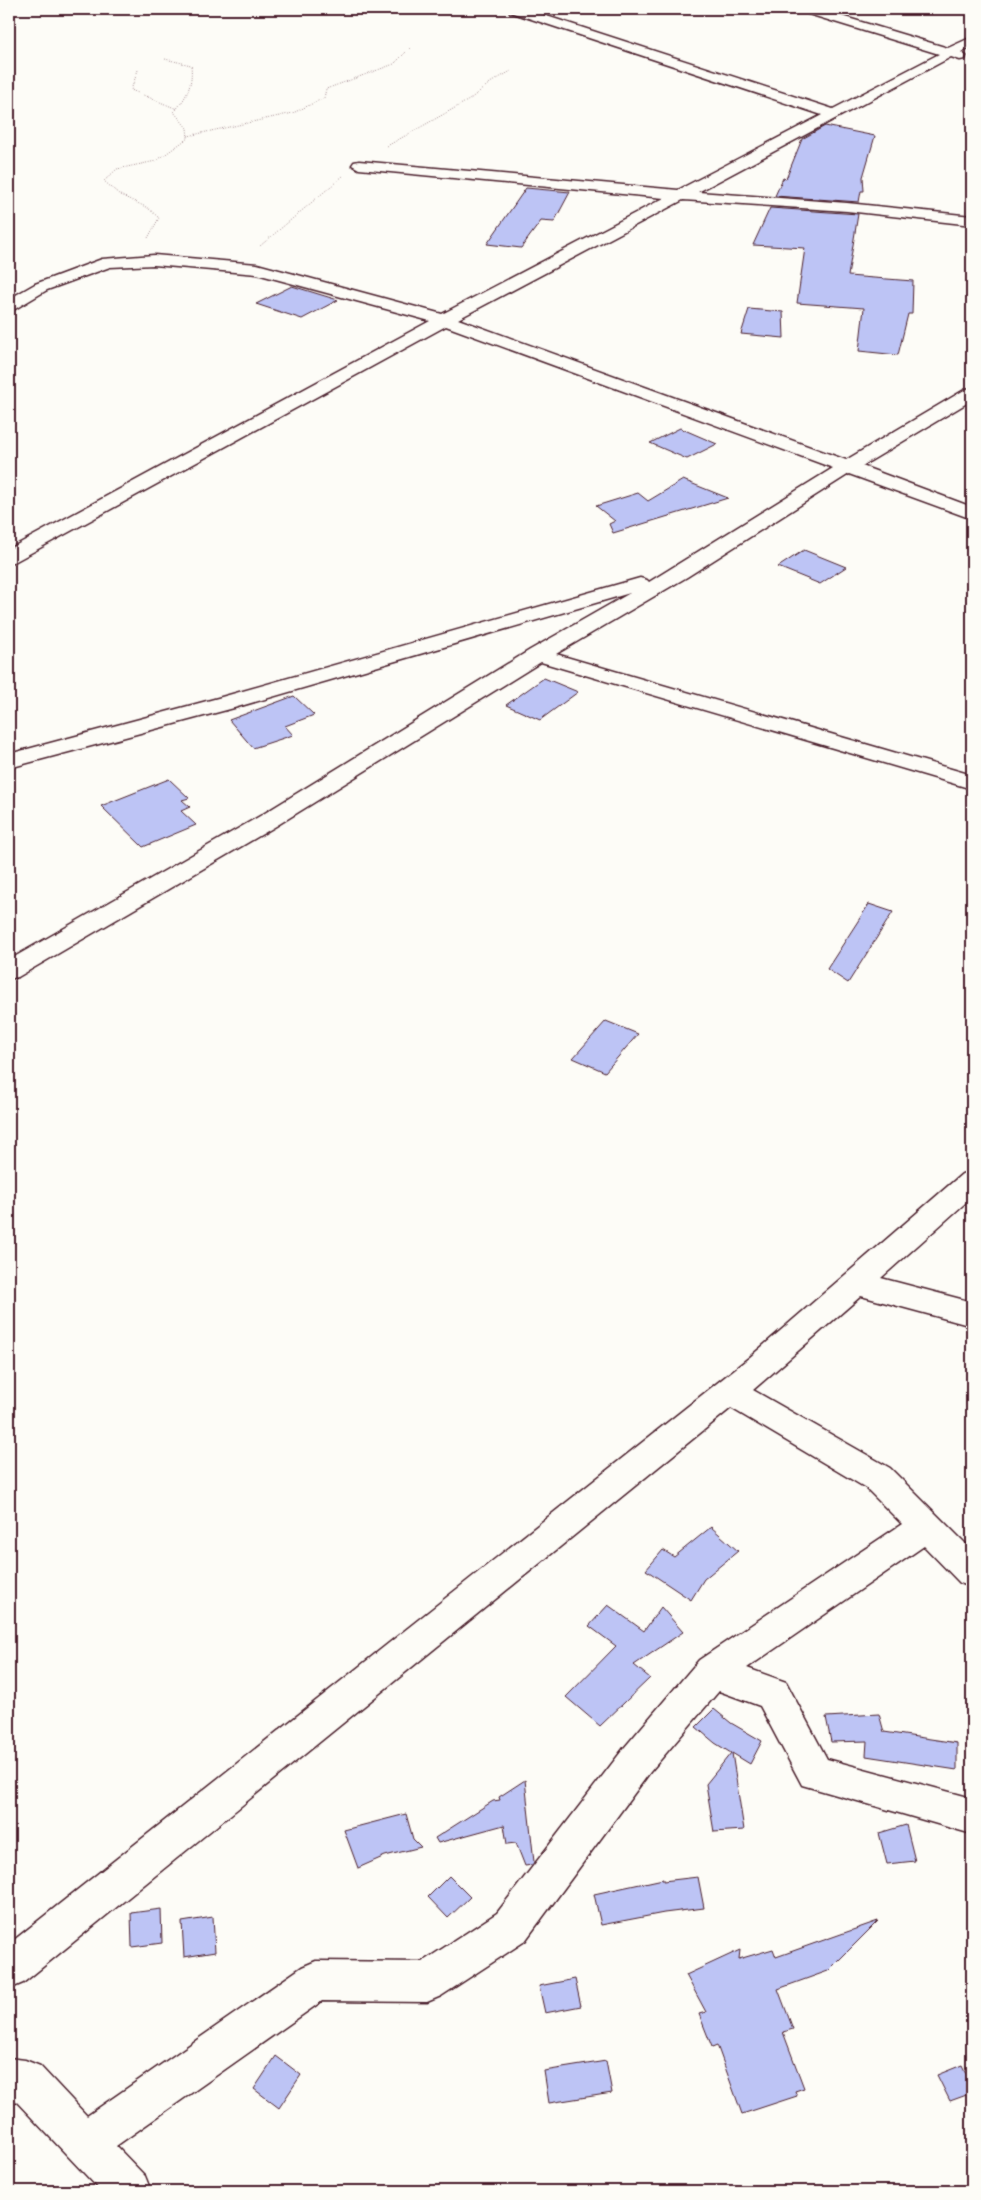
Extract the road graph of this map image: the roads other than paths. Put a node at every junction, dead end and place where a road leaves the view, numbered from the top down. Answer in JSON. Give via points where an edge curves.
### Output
{"nodes":[{"id":1,"x":514,"y":9,"type":"edge"},
{"id":2,"x":806,"y":9,"type":"edge"},
{"id":3,"x":972,"y":41,"type":"edge"},
{"id":4,"x":950,"y":53,"type":"junction"},
{"id":5,"x":972,"y":60,"type":"edge"},
{"id":6,"x":834,"y":114,"type":"junction"},
{"id":7,"x":359,"y":165,"type":"dead end"},
{"id":8,"x":682,"y":195,"type":"junction"},
{"id":9,"x":972,"y":221,"type":"edge"},
{"id":10,"x":9,"y":306,"type":"edge"},
{"id":11,"x":444,"y":320,"type":"junction"},
{"id":12,"x":972,"y":393,"type":"edge"},
{"id":13,"x":846,"y":468,"type":"junction"},
{"id":14,"x":972,"y":513,"type":"edge"},
{"id":15,"x":9,"y":557,"type":"edge"},
{"id":16,"x":680,"y":573,"type":"junction"},
{"id":17,"x":538,"y":655,"type":"junction"},
{"id":18,"x":9,"y":761,"type":"edge"},
{"id":19,"x":972,"y":782,"type":"edge"},
{"id":20,"x":9,"y":970,"type":"edge"},
{"id":21,"x":972,"y":1181,"type":"edge"},
{"id":22,"x":856,"y":1283,"type":"junction"},
{"id":23,"x":972,"y":1314,"type":"edge"},
{"id":24,"x":730,"y":1392,"type":"junction"},
{"id":25,"x":926,"y":1526,"type":"junction"},
{"id":26,"x":972,"y":1572,"type":"edge"},
{"id":27,"x":712,"y":1672,"type":"junction"},
{"id":28,"x":972,"y":1816,"type":"edge"},
{"id":29,"x":9,"y":1969,"type":"edge"},
{"id":30,"x":9,"y":2079,"type":"edge"},
{"id":31,"x":84,"y":2143,"type":"junction"},
{"id":32,"x":130,"y":2191,"type":"edge"}],
"edges":[{"from":1,"to":6,"type":"street"},
{"from":2,"to":4,"type":"street"},
{"from":3,"to":4,"type":"street"},
{"from":4,"to":5,"type":"street"},
{"from":4,"to":6,"type":"street"},
{"from":6,"to":8,"type":"street"},
{"from":7,"to":8,"type":"street"},
{"from":8,"to":9,"type":"street","via":[[846,207]]},
{"from":8,"to":11,"type":"street"},
{"from":10,"to":11,"type":"street","via":[[42,287],[108,262],[154,260],[257,269]]},
{"from":11,"to":13,"type":"street"},
{"from":11,"to":15,"type":"street"},
{"from":12,"to":13,"type":"street"},
{"from":13,"to":14,"type":"street"},
{"from":13,"to":16,"type":"street"},
{"from":16,"to":17,"type":"street"},
{"from":16,"to":18,"type":"street","via":[[226,703]]},
{"from":17,"to":19,"type":"street"},
{"from":17,"to":20,"type":"street","via":[[268,822]]},
{"from":21,"to":22,"type":"street"},
{"from":22,"to":23,"type":"street"},
{"from":22,"to":24,"type":"street"},
{"from":24,"to":25,"type":"street","via":[[878,1478]]},
{"from":24,"to":29,"type":"street"},
{"from":25,"to":26,"type":"street"},
{"from":25,"to":27,"type":"street"},
{"from":27,"to":28,"type":"street","via":[[773,1694],[815,1772]]},
{"from":27,"to":31,"type":"street","via":[[637,1760],[511,1927],[427,1982],[316,1981]]},
{"from":30,"to":31,"type":"street","via":[[25,2082]]},
{"from":31,"to":32,"type":"street"}]}
